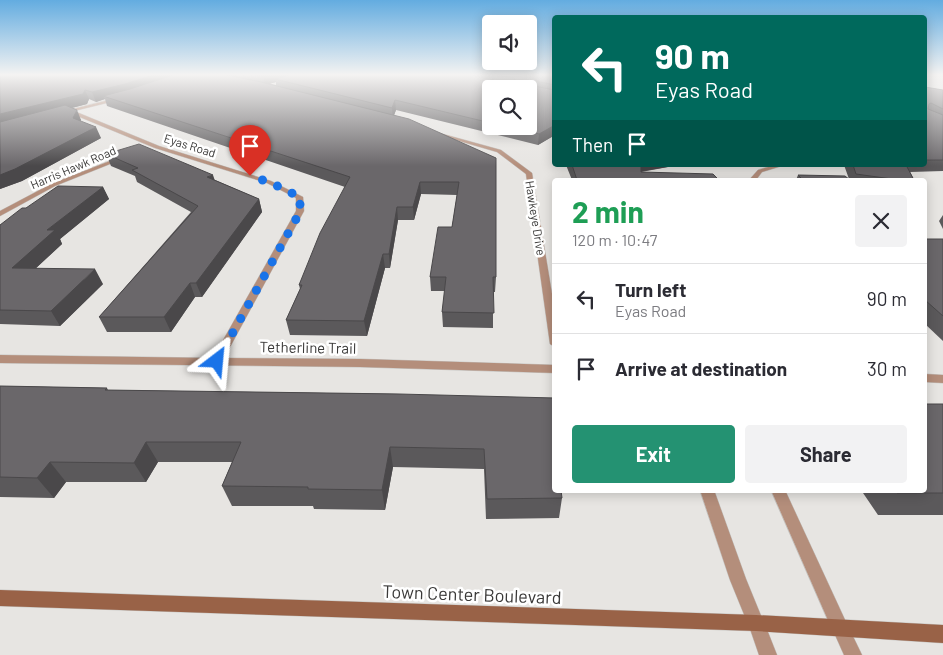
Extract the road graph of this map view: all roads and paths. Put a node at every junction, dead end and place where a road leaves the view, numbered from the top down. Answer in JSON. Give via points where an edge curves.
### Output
{"nodes":[{"id":1,"x":95,"y":105,"type":"edge"},
{"id":2,"x":69,"y":111,"type":"junction"},
{"id":3,"x":60,"y":114,"type":"edge"},
{"id":4,"x":427,"y":131,"type":"edge"},
{"id":5,"x":157,"y":147,"type":"junction"},
{"id":6,"x":141,"y":152,"type":"edge"},
{"id":7,"x":132,"y":155,"type":"edge"},
{"id":8,"x":775,"y":167,"type":"edge"},
{"id":9,"x":754,"y":178,"type":"edge"},
{"id":10,"x":0,"y":214,"type":"edge"},
{"id":11,"x":552,"y":324,"type":"edge"},
{"id":12,"x":0,"y":359,"type":"edge"},
{"id":13,"x":217,"y":361,"type":"junction"},
{"id":14,"x":552,"y":369,"type":"edge"},
{"id":15,"x":927,"y":378,"type":"edge"},
{"id":16,"x":943,"y":378,"type":"edge"},
{"id":17,"x":707,"y":493,"type":"edge"},
{"id":18,"x":779,"y":493,"type":"edge"},
{"id":19,"x":0,"y":598,"type":"edge"},
{"id":20,"x":756,"y":623,"type":"junction"},
{"id":21,"x":840,"y":628,"type":"junction"},
{"id":22,"x":943,"y":634,"type":"edge"},
{"id":23,"x":768,"y":655,"type":"edge"},
{"id":24,"x":853,"y":655,"type":"edge"}],
"edges":[{"from":1,"to":2,"type":"street"},
{"from":2,"to":3,"type":"street"},
{"from":2,"to":5,"type":"street","name":"Eyas Road"},
{"from":4,"to":11,"type":"street","name":"Hawkeye Drive","via":[[499,151],[529,173]]},
{"from":5,"to":6,"type":"street"},
{"from":5,"to":13,"type":"street","name":"Eyas Road","via":[[269,182],[300,197],[300,212]]},
{"from":7,"to":10,"type":"street","name":"Harris Hawk Road","via":[[53,185]]},
{"from":8,"to":9,"type":"street","via":[[760,171]]},
{"from":12,"to":13,"type":"street","name":"Tetherline Trail"},
{"from":13,"to":14,"type":"street","name":"Tetherline Trail"},
{"from":15,"to":16,"type":"street"},
{"from":17,"to":20,"type":"street"},
{"from":18,"to":21,"type":"street"},
{"from":19,"to":20,"type":"main road","name":"Town Center Boulevard"},
{"from":20,"to":21,"type":"main road","name":"Town Center Boulevard"},
{"from":20,"to":23,"type":"street"},
{"from":21,"to":22,"type":"main road","name":"Town Center Boulevard"},
{"from":21,"to":24,"type":"street"}]}
